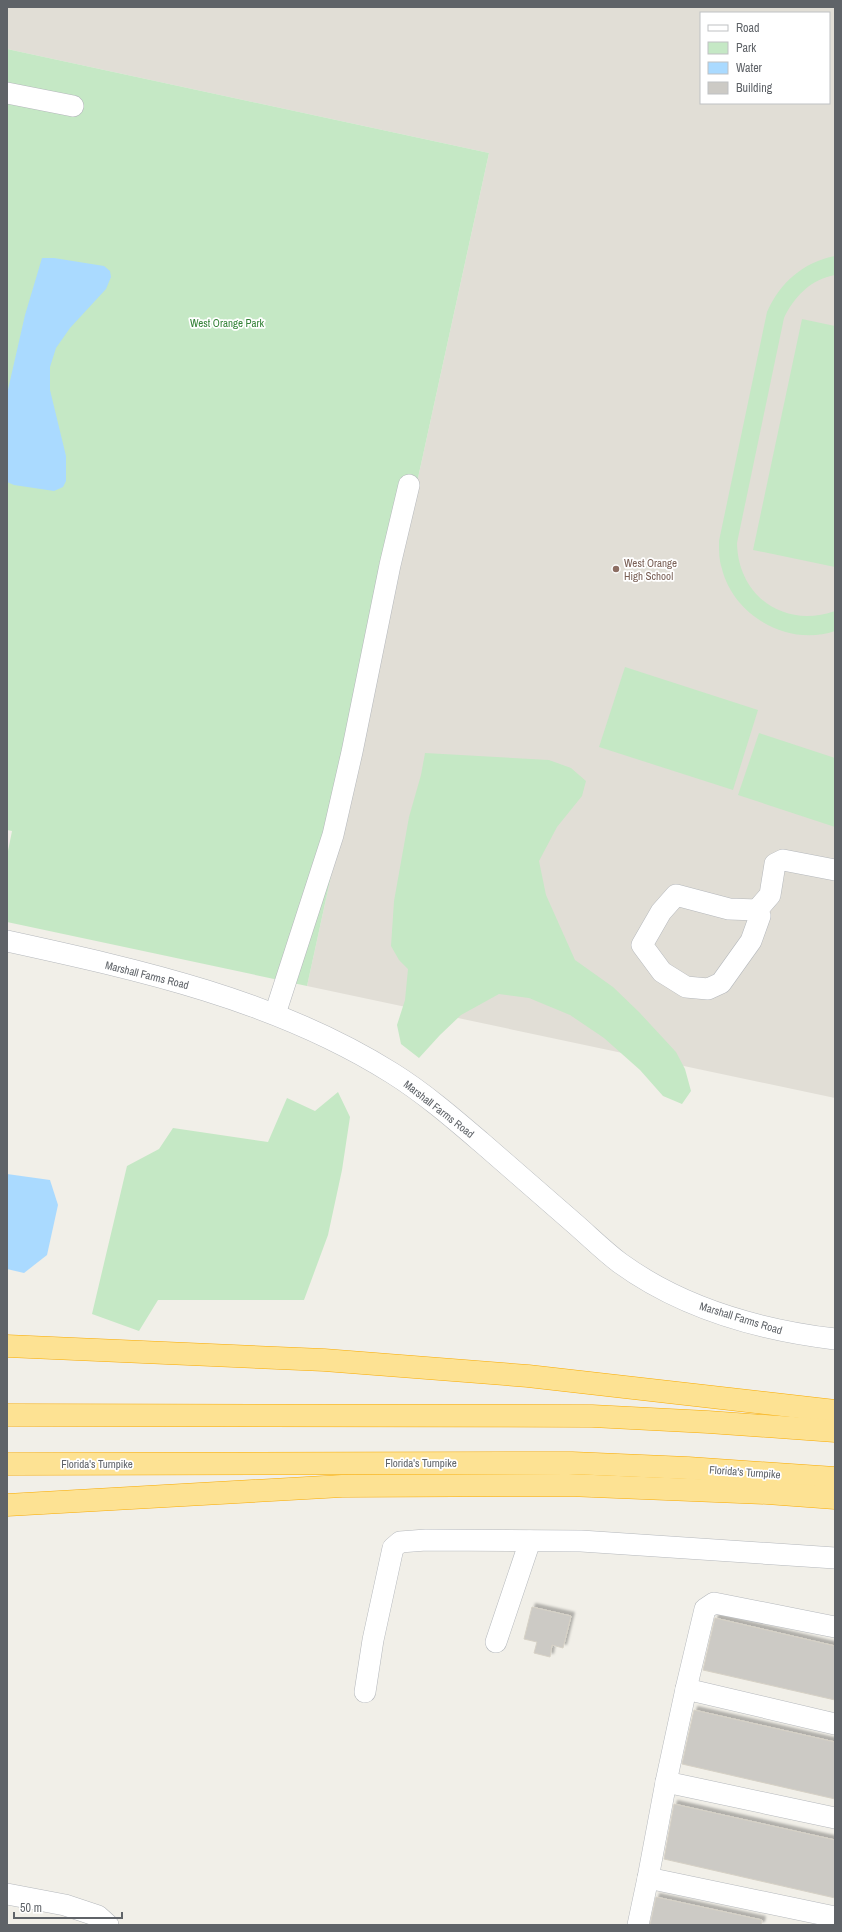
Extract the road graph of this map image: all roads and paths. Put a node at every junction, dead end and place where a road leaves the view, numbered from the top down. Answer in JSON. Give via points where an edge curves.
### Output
{"nodes":[{"id":1,"x":7,"y":93,"type":"edge"},
{"id":2,"x":73,"y":106,"type":"dead end"},
{"id":3,"x":409,"y":485,"type":"dead end"},
{"id":4,"x":835,"y":870,"type":"edge"},
{"id":5,"x":757,"y":910,"type":"junction"},
{"id":6,"x":7,"y":941,"type":"edge"},
{"id":7,"x":275,"y":1014,"type":"junction"},
{"id":8,"x":835,"y":1339,"type":"edge"},
{"id":9,"x":7,"y":1340,"type":"edge"},
{"id":10,"x":7,"y":1346,"type":"edge"},
{"id":11,"x":118,"y":1352,"type":"junction"},
{"id":12,"x":835,"y":1411,"type":"edge"},
{"id":13,"x":7,"y":1415,"type":"edge"},
{"id":14,"x":835,"y":1431,"type":"edge"},
{"id":15,"x":7,"y":1464,"type":"edge"},
{"id":16,"x":835,"y":1478,"type":"edge"},
{"id":17,"x":835,"y":1498,"type":"edge"},
{"id":18,"x":7,"y":1505,"type":"edge"},
{"id":19,"x":530,"y":1541,"type":"junction"},
{"id":20,"x":835,"y":1558,"type":"edge"},
{"id":21,"x":835,"y":1628,"type":"edge"},
{"id":22,"x":496,"y":1642,"type":"dead end"},
{"id":23,"x":686,"y":1689,"type":"junction"},
{"id":24,"x":365,"y":1692,"type":"dead end"},
{"id":25,"x":835,"y":1724,"type":"edge"},
{"id":26,"x":666,"y":1782,"type":"junction"},
{"id":27,"x":835,"y":1818,"type":"edge"},
{"id":28,"x":648,"y":1878,"type":"junction"},
{"id":29,"x":7,"y":1894,"type":"edge"},
{"id":30,"x":835,"y":1916,"type":"edge"},
{"id":31,"x":108,"y":1925,"type":"edge"},
{"id":32,"x":638,"y":1925,"type":"edge"}],
"edges":[{"from":1,"to":2,"type":"street"},
{"from":3,"to":7,"type":"street","via":[[332,835]]},
{"from":4,"to":5,"type":"street","via":[[783,860],[776,864],[770,895]]},
{"from":5,"to":5,"type":"street","via":[[729,909],[676,896],[661,912],[642,946],[662,972],[686,987],[708,989],[721,983],[751,941],[760,916]]},
{"from":6,"to":7,"type":"street","name":"Marshall Farms Road","via":[[185,984]]},
{"from":7,"to":8,"type":"street","name":"Marshall Farms Road","via":[[353,1050],[394,1074],[445,1111],[620,1262],[657,1286],[702,1308],[801,1335]]},
{"from":9,"to":11,"type":"highway"},
{"from":10,"to":11,"type":"highway"},
{"from":11,"to":12,"type":"highway","via":[[324,1360],[528,1376]]},
{"from":13,"to":14,"type":"highway","via":[[592,1416]]},
{"from":15,"to":16,"type":"highway","name":"Florida's Turnpike","via":[[572,1463]]},
{"from":17,"to":18,"type":"highway","via":[[568,1485],[342,1486]]},
{"from":19,"to":20,"type":"street","via":[[581,1541]]},
{"from":19,"to":22,"type":"street"},
{"from":19,"to":24,"type":"street","via":[[426,1540],[400,1542],[393,1548],[373,1640]]},
{"from":21,"to":23,"type":"street","via":[[714,1603],[705,1609]]},
{"from":23,"to":25,"type":"street"},
{"from":23,"to":26,"type":"street"},
{"from":26,"to":27,"type":"street"},
{"from":26,"to":28,"type":"street"},
{"from":28,"to":30,"type":"street"},
{"from":28,"to":32,"type":"street"},
{"from":29,"to":31,"type":"street","via":[[65,1905],[98,1916]]}]}
